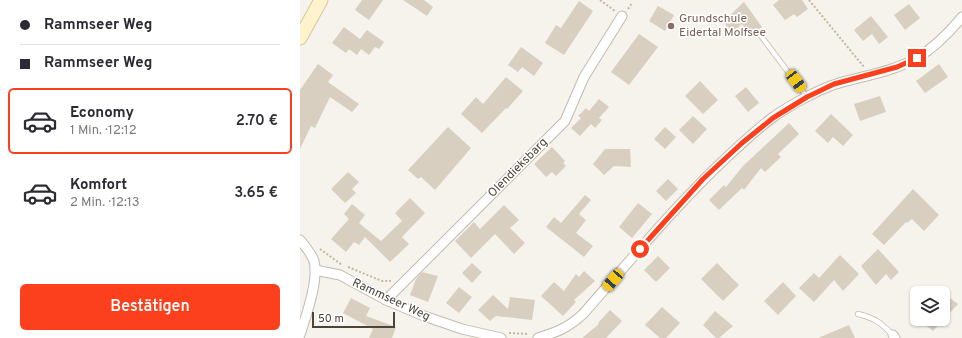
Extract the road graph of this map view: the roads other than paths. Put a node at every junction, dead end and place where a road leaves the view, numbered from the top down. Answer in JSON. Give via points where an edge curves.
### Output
{"nodes":[{"id":1,"x":322,"y":0,"type":"edge"},
{"id":2,"x":622,"y":16,"type":"dead end"},
{"id":3,"x":962,"y":18,"type":"edge"},
{"id":4,"x":761,"y":36,"type":"dead end"},
{"id":5,"x":300,"y":38,"type":"edge"},
{"id":6,"x":807,"y":97,"type":"junction"},
{"id":7,"x":300,"y":240,"type":"edge"},
{"id":8,"x":315,"y":270,"type":"junction"},
{"id":9,"x":386,"y":300,"type":"junction"},
{"id":10,"x":858,"y":314,"type":"dead end"},
{"id":11,"x":300,"y":335,"type":"edge"},
{"id":12,"x":504,"y":336,"type":"edge"},
{"id":13,"x":535,"y":336,"type":"edge"},
{"id":14,"x":894,"y":337,"type":"edge"}],
"edges":[{"from":1,"to":5,"type":"street"},
{"from":2,"to":9,"type":"street","name":"Olendieksbarg","via":[[584,77],[565,121]]},
{"from":3,"to":6,"type":"street","via":[[935,46],[917,58],[897,67],[834,84]]},
{"from":4,"to":6,"type":"lane"},
{"from":6,"to":13,"type":"street","via":[[773,118],[703,179],[578,318],[557,333]]},
{"from":7,"to":8,"type":"street","via":[[314,261]]},
{"from":8,"to":9,"type":"street","name":"Rammseer Weg","via":[[340,275]]},
{"from":8,"to":11,"type":"street","via":[[312,296]]},
{"from":9,"to":12,"type":"street","name":"Rammseer Weg","via":[[462,329]]},
{"from":10,"to":14,"type":"lane","via":[[878,321]]}]}
